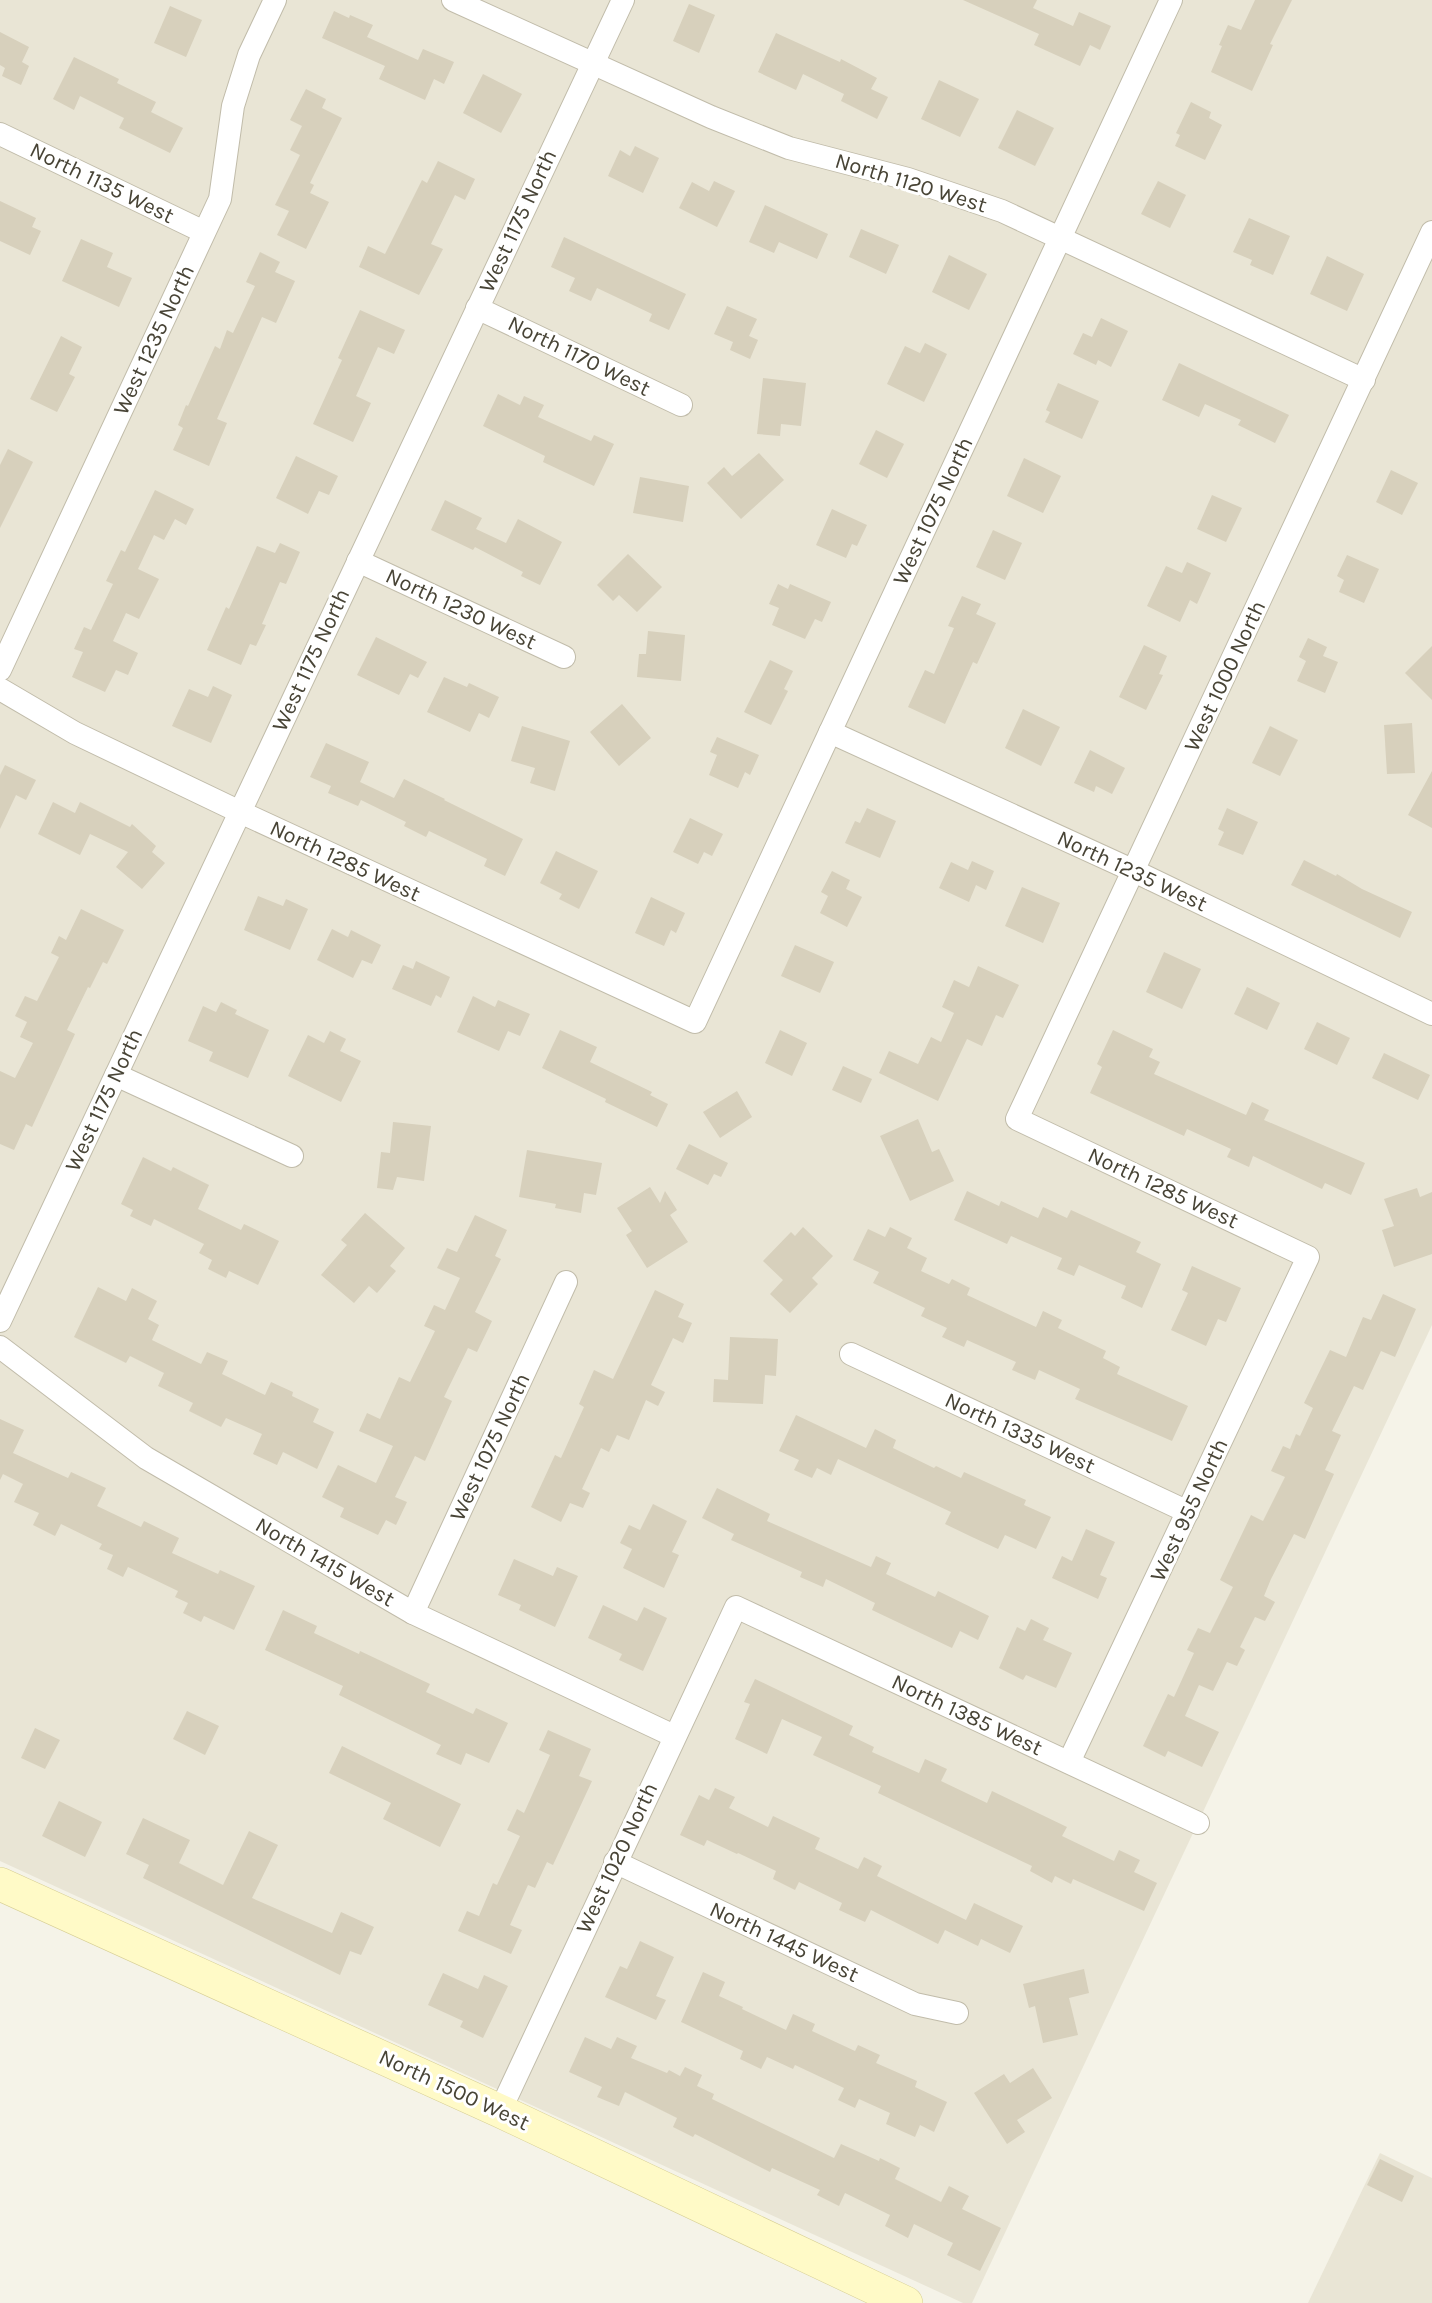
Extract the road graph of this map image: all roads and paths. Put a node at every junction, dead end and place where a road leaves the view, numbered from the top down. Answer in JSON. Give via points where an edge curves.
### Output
{"nodes":[{"id":1,"x":275,"y":0,"type":"edge"},
{"id":2,"x":453,"y":0,"type":"edge"},
{"id":3,"x":622,"y":0,"type":"edge"},
{"id":4,"x":1171,"y":0,"type":"edge"},
{"id":5,"x":592,"y":63,"type":"junction"},
{"id":6,"x":0,"y":134,"type":"edge"},
{"id":7,"x":204,"y":232,"type":"junction"},
{"id":8,"x":1432,"y":232,"type":"edge"},
{"id":9,"x":1060,"y":238,"type":"junction"},
{"id":10,"x":477,"y":308,"type":"junction"},
{"id":11,"x":1364,"y":380,"type":"junction"},
{"id":12,"x":681,"y":405,"type":"dead end"},
{"id":13,"x":358,"y":561,"type":"junction"},
{"id":14,"x":564,"y":657,"type":"dead end"},
{"id":15,"x":0,"y":670,"type":"edge"},
{"id":16,"x":0,"y":689,"type":"edge"},
{"id":17,"x":830,"y":732,"type":"junction"},
{"id":18,"x":240,"y":812,"type":"junction"},
{"id":19,"x":1134,"y":871,"type":"junction"},
{"id":20,"x":1432,"y":1014,"type":"edge"},
{"id":21,"x":695,"y":1022,"type":"joint"},
{"id":22,"x":116,"y":1075,"type":"junction"},
{"id":23,"x":1017,"y":1119,"type":"joint"},
{"id":24,"x":292,"y":1156,"type":"dead end"},
{"id":25,"x":1308,"y":1257,"type":"joint"},
{"id":26,"x":566,"y":1282,"type":"dead end"},
{"id":27,"x":0,"y":1321,"type":"edge"},
{"id":28,"x":0,"y":1347,"type":"edge"},
{"id":29,"x":851,"y":1354,"type":"dead end"},
{"id":30,"x":1188,"y":1512,"type":"junction"},
{"id":31,"x":736,"y":1607,"type":"joint"},
{"id":32,"x":413,"y":1613,"type":"junction"},
{"id":33,"x":674,"y":1736,"type":"junction"},
{"id":34,"x":1069,"y":1762,"type":"junction"},
{"id":35,"x":1198,"y":1823,"type":"dead end"},
{"id":36,"x":615,"y":1862,"type":"junction"},
{"id":37,"x":0,"y":1884,"type":"edge"},
{"id":38,"x":957,"y":2013,"type":"dead end"},
{"id":39,"x":500,"y":2111,"type":"junction"},
{"id":40,"x":906,"y":2303,"type":"edge"}],
"edges":[{"from":1,"to":7,"type":"street","name":"West 1235 North","via":[[249,55],[233,106],[220,199]]},
{"from":2,"to":5,"type":"street","name":"North 1120 West"},
{"from":3,"to":5,"type":"street","name":"West 1175 North"},
{"from":4,"to":9,"type":"street","name":"West 1075 North"},
{"from":5,"to":9,"type":"street","name":"North 1120 West","via":[[789,148],[908,179],[1002,211]]},
{"from":5,"to":10,"type":"street","name":"West 1175 North"},
{"from":6,"to":7,"type":"street","name":"North 1135 West"},
{"from":7,"to":15,"type":"street","name":"West 1235 North"},
{"from":8,"to":11,"type":"street","name":"West 1000 North"},
{"from":9,"to":11,"type":"street","name":"North 1120 West"},
{"from":9,"to":17,"type":"street","name":"West 1075 North"},
{"from":10,"to":12,"type":"street","name":"North 1170 West"},
{"from":10,"to":13,"type":"street","name":"West 1175 North"},
{"from":11,"to":19,"type":"street","name":"West 1000 North"},
{"from":13,"to":14,"type":"street","name":"North 1230 West"},
{"from":13,"to":18,"type":"street","name":"West 1175 North"},
{"from":16,"to":18,"type":"street","name":"North 1285 West","via":[[75,734]]},
{"from":17,"to":19,"type":"street","name":"North 1235 West"},
{"from":17,"to":21,"type":"street","name":"West 1075 North"},
{"from":18,"to":21,"type":"street","name":"North 1285 West"},
{"from":18,"to":22,"type":"street","name":"West 1175 North"},
{"from":19,"to":20,"type":"street","name":"North 1235 West"},
{"from":19,"to":23,"type":"street","name":"West 1000 North"},
{"from":22,"to":24,"type":"street"},
{"from":22,"to":27,"type":"street","name":"West 1175 North"},
{"from":23,"to":25,"type":"street","name":"North 1285 West"},
{"from":25,"to":30,"type":"street","name":"West 955 North"},
{"from":26,"to":32,"type":"street","name":"West 1075 North"},
{"from":28,"to":32,"type":"street","name":"North 1415 West","via":[[146,1458]]},
{"from":29,"to":30,"type":"street","name":"North 1335 West"},
{"from":30,"to":34,"type":"street","name":"West 955 North"},
{"from":31,"to":33,"type":"street","name":"West 1020 North"},
{"from":31,"to":34,"type":"street","name":"North 1385 West"},
{"from":32,"to":33,"type":"street","name":"North 1415 West"},
{"from":33,"to":36,"type":"street","name":"West 1020 North"},
{"from":34,"to":35,"type":"street","name":"North 1385 West"},
{"from":36,"to":38,"type":"street","name":"North 1445 West","via":[[915,2004]]},
{"from":36,"to":39,"type":"street","name":"West 1020 North"},
{"from":37,"to":39,"type":"street","name":"North 1500 West"},
{"from":39,"to":40,"type":"street","name":"North 1500 West"}]}
